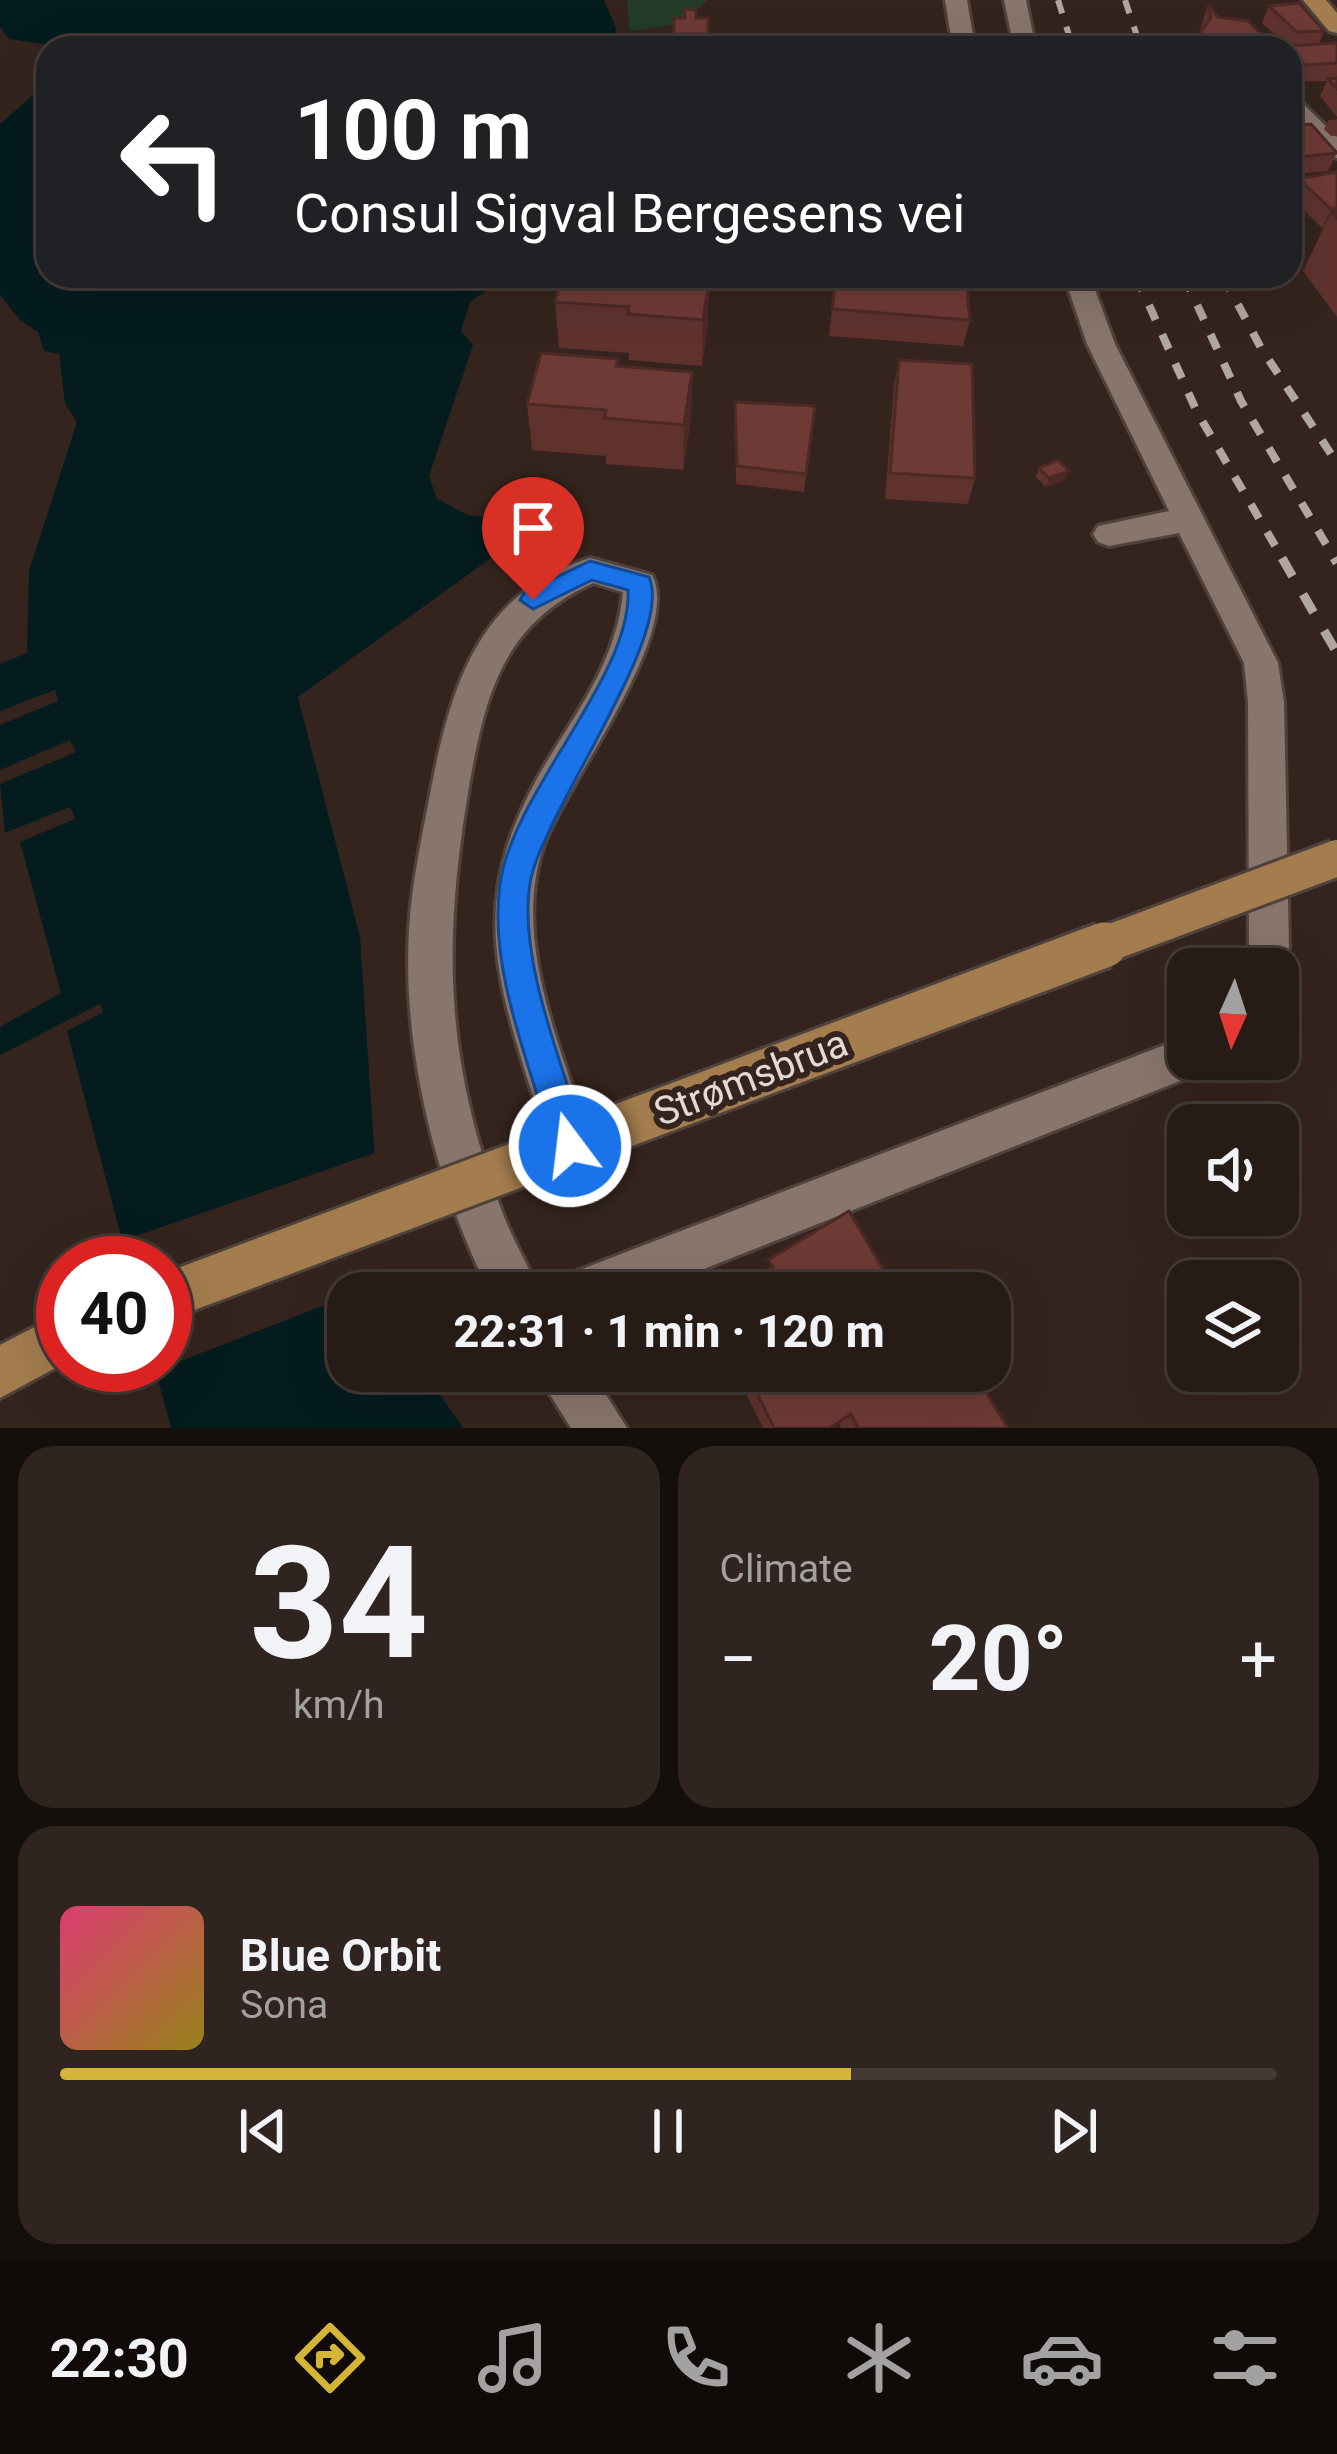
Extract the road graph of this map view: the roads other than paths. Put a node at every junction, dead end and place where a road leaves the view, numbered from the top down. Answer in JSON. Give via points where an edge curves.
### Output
{"nodes":[{"id":1,"x":956,"y":0,"type":"edge"},
{"id":2,"x":1015,"y":0,"type":"edge"},
{"id":3,"x":1314,"y":0,"type":"edge"},
{"id":4,"x":1337,"y":26,"type":"edge"},
{"id":5,"x":962,"y":36,"type":"edge"},
{"id":6,"x":1022,"y":36,"type":"edge"},
{"id":7,"x":1302,"y":116,"type":"edge"},
{"id":8,"x":1337,"y":151,"type":"edge"},
{"id":9,"x":1081,"y":288,"type":"edge"},
{"id":10,"x":1190,"y":519,"type":"junction"},
{"id":11,"x":1109,"y":534,"type":"dead end"},
{"id":12,"x":1337,"y":858,"type":"edge"},
{"id":13,"x":1268,"y":948,"type":"edge"},
{"id":14,"x":1167,"y":1065,"type":"edge"},
{"id":15,"x":570,"y":1146,"type":"junction"},
{"id":16,"x":508,"y":1272,"type":"edge"},
{"id":17,"x":636,"y":1272,"type":"edge"},
{"id":18,"x":192,"y":1287,"type":"edge"},
{"id":19,"x":36,"y":1344,"type":"edge"},
{"id":20,"x":36,"y":1351,"type":"edge"},
{"id":21,"x":0,"y":1352,"type":"edge"},
{"id":22,"x":0,"y":1373,"type":"edge"},
{"id":23,"x":575,"y":1392,"type":"edge"},
{"id":24,"x":602,"y":1428,"type":"edge"}],
"edges":[{"from":1,"to":5,"type":"street"},
{"from":2,"to":6,"type":"street"},
{"from":3,"to":4,"type":"main road"},
{"from":7,"to":8,"type":"street"},
{"from":9,"to":10,"type":"street"},
{"from":10,"to":11,"type":"street"},
{"from":10,"to":13,"type":"street","via":[[1261,663]]},
{"from":12,"to":15,"type":"main road","name":"Strømsbrua","bridge":true},
{"from":14,"to":17,"type":"street"},
{"from":15,"to":16,"type":"street","via":[[526,991],[515,884],[526,842],[641,611],[640,584],[590,570],[533,600],[498,641],[459,741],[433,886],[434,1024],[470,1178]]},
{"from":15,"to":18,"type":"main road","name":"Strømsbrua","bridge":true},
{"from":19,"to":21,"type":"main road"},
{"from":20,"to":22,"type":"main road"},
{"from":23,"to":24,"type":"street"}]}
